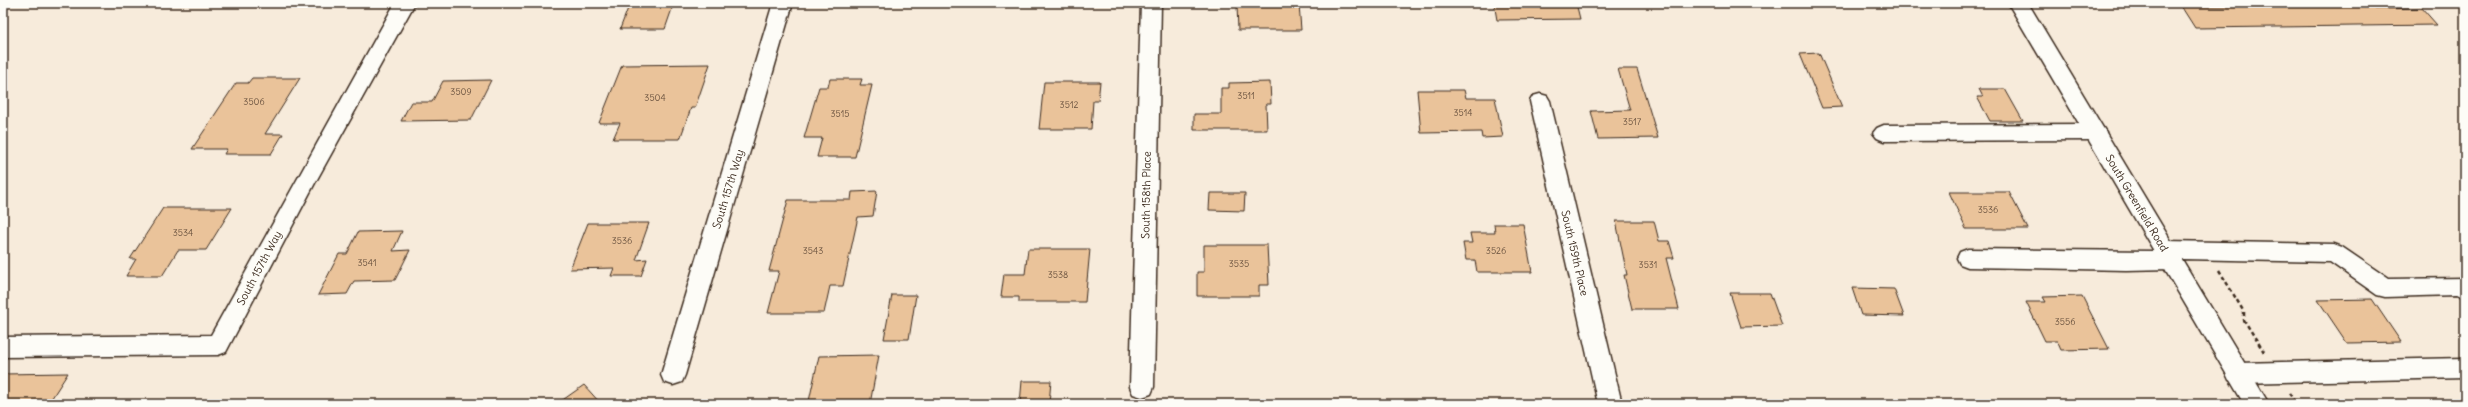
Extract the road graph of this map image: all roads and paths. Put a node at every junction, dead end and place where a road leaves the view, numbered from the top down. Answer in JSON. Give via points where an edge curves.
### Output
{"nodes":[{"id":1,"x":405,"y":3,"type":"edge"},
{"id":2,"x":783,"y":3,"type":"edge"},
{"id":3,"x":1151,"y":3,"type":"edge"},
{"id":4,"x":2018,"y":3,"type":"edge"},
{"id":5,"x":1540,"y":101,"type":"dead end"},
{"id":6,"x":2096,"y":132,"type":"junction"},
{"id":7,"x":1884,"y":133,"type":"dead end"},
{"id":8,"x":2207,"y":250,"type":"junction"},
{"id":9,"x":2168,"y":255,"type":"junction"},
{"id":10,"x":1968,"y":258,"type":"dead end"},
{"id":11,"x":2465,"y":290,"type":"edge"},
{"id":12,"x":3,"y":347,"type":"edge"},
{"id":13,"x":2264,"y":353,"type":"dead end"},
{"id":14,"x":2465,"y":368,"type":"edge"},
{"id":15,"x":2238,"y":373,"type":"junction"},
{"id":16,"x":673,"y":375,"type":"dead end"},
{"id":17,"x":1142,"y":387,"type":"dead end"},
{"id":18,"x":2287,"y":389,"type":"dead end"},
{"id":19,"x":1610,"y":404,"type":"edge"},
{"id":20,"x":2257,"y":404,"type":"edge"},
{"id":21,"x":2296,"y":404,"type":"edge"}],
"edges":[{"from":1,"to":12,"type":"street","name":"South 157th Way","via":[[218,345]]},
{"from":2,"to":16,"type":"street","name":"South 157th Way"},
{"from":3,"to":17,"type":"street","name":"South 158th Place"},
{"from":4,"to":6,"type":"street","name":"South Greenfield Road"},
{"from":5,"to":19,"type":"street","name":"South 159th Place"},
{"from":6,"to":7,"type":"street"},
{"from":6,"to":9,"type":"street","name":"South Greenfield Road"},
{"from":8,"to":9,"type":"street"},
{"from":8,"to":11,"type":"street","via":[[2334,253],[2385,288],[2462,286]]},
{"from":8,"to":13,"type":"path","via":[[2244,312],[2244,320]]},
{"from":9,"to":10,"type":"street"},
{"from":9,"to":15,"type":"street","name":"South Greenfield Road"},
{"from":14,"to":15,"type":"street"},
{"from":15,"to":20,"type":"street","name":"South Greenfield Road"},
{"from":18,"to":21,"type":"path"}]}
